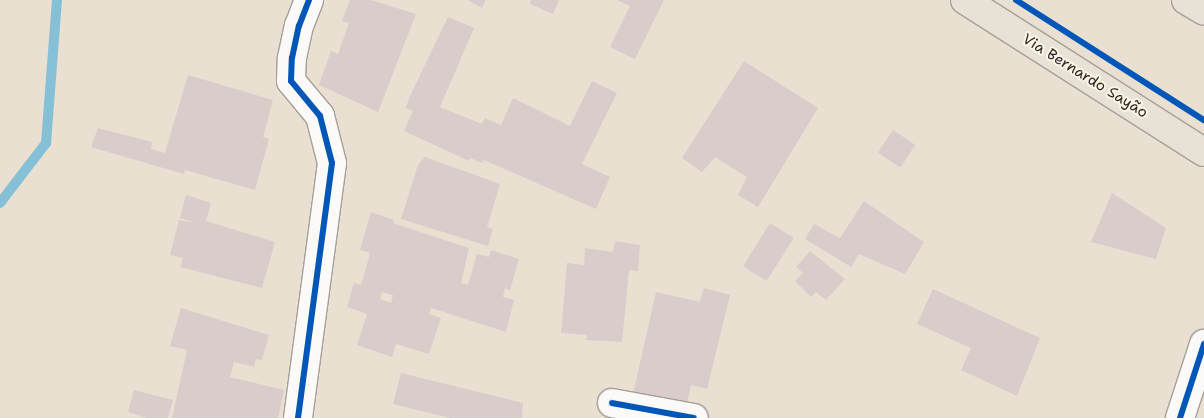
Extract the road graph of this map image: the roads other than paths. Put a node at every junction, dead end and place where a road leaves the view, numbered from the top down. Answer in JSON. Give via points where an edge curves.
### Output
{"nodes":[{"id":1,"x":309,"y":0,"type":"edge"},
{"id":2,"x":965,"y":0,"type":"edge"},
{"id":3,"x":1186,"y":0,"type":"edge"},
{"id":4,"x":1204,"y":11,"type":"edge"},
{"id":5,"x":1204,"y":152,"type":"edge"},
{"id":6,"x":1204,"y":344,"type":"edge"},
{"id":7,"x":612,"y":403,"type":"dead end"},
{"id":8,"x":298,"y":418,"type":"edge"},
{"id":9,"x":694,"y":418,"type":"edge"},
{"id":10,"x":1180,"y":418,"type":"edge"}],
"edges":[{"from":1,"to":8,"type":"street","via":[[299,26],[291,81],[320,116],[332,163]]},
{"from":2,"to":5,"type":"main road","name":"Via Bernardo Sayão"},
{"from":3,"to":4,"type":"main road"},
{"from":6,"to":10,"type":"street"},
{"from":7,"to":9,"type":"street"}]}
